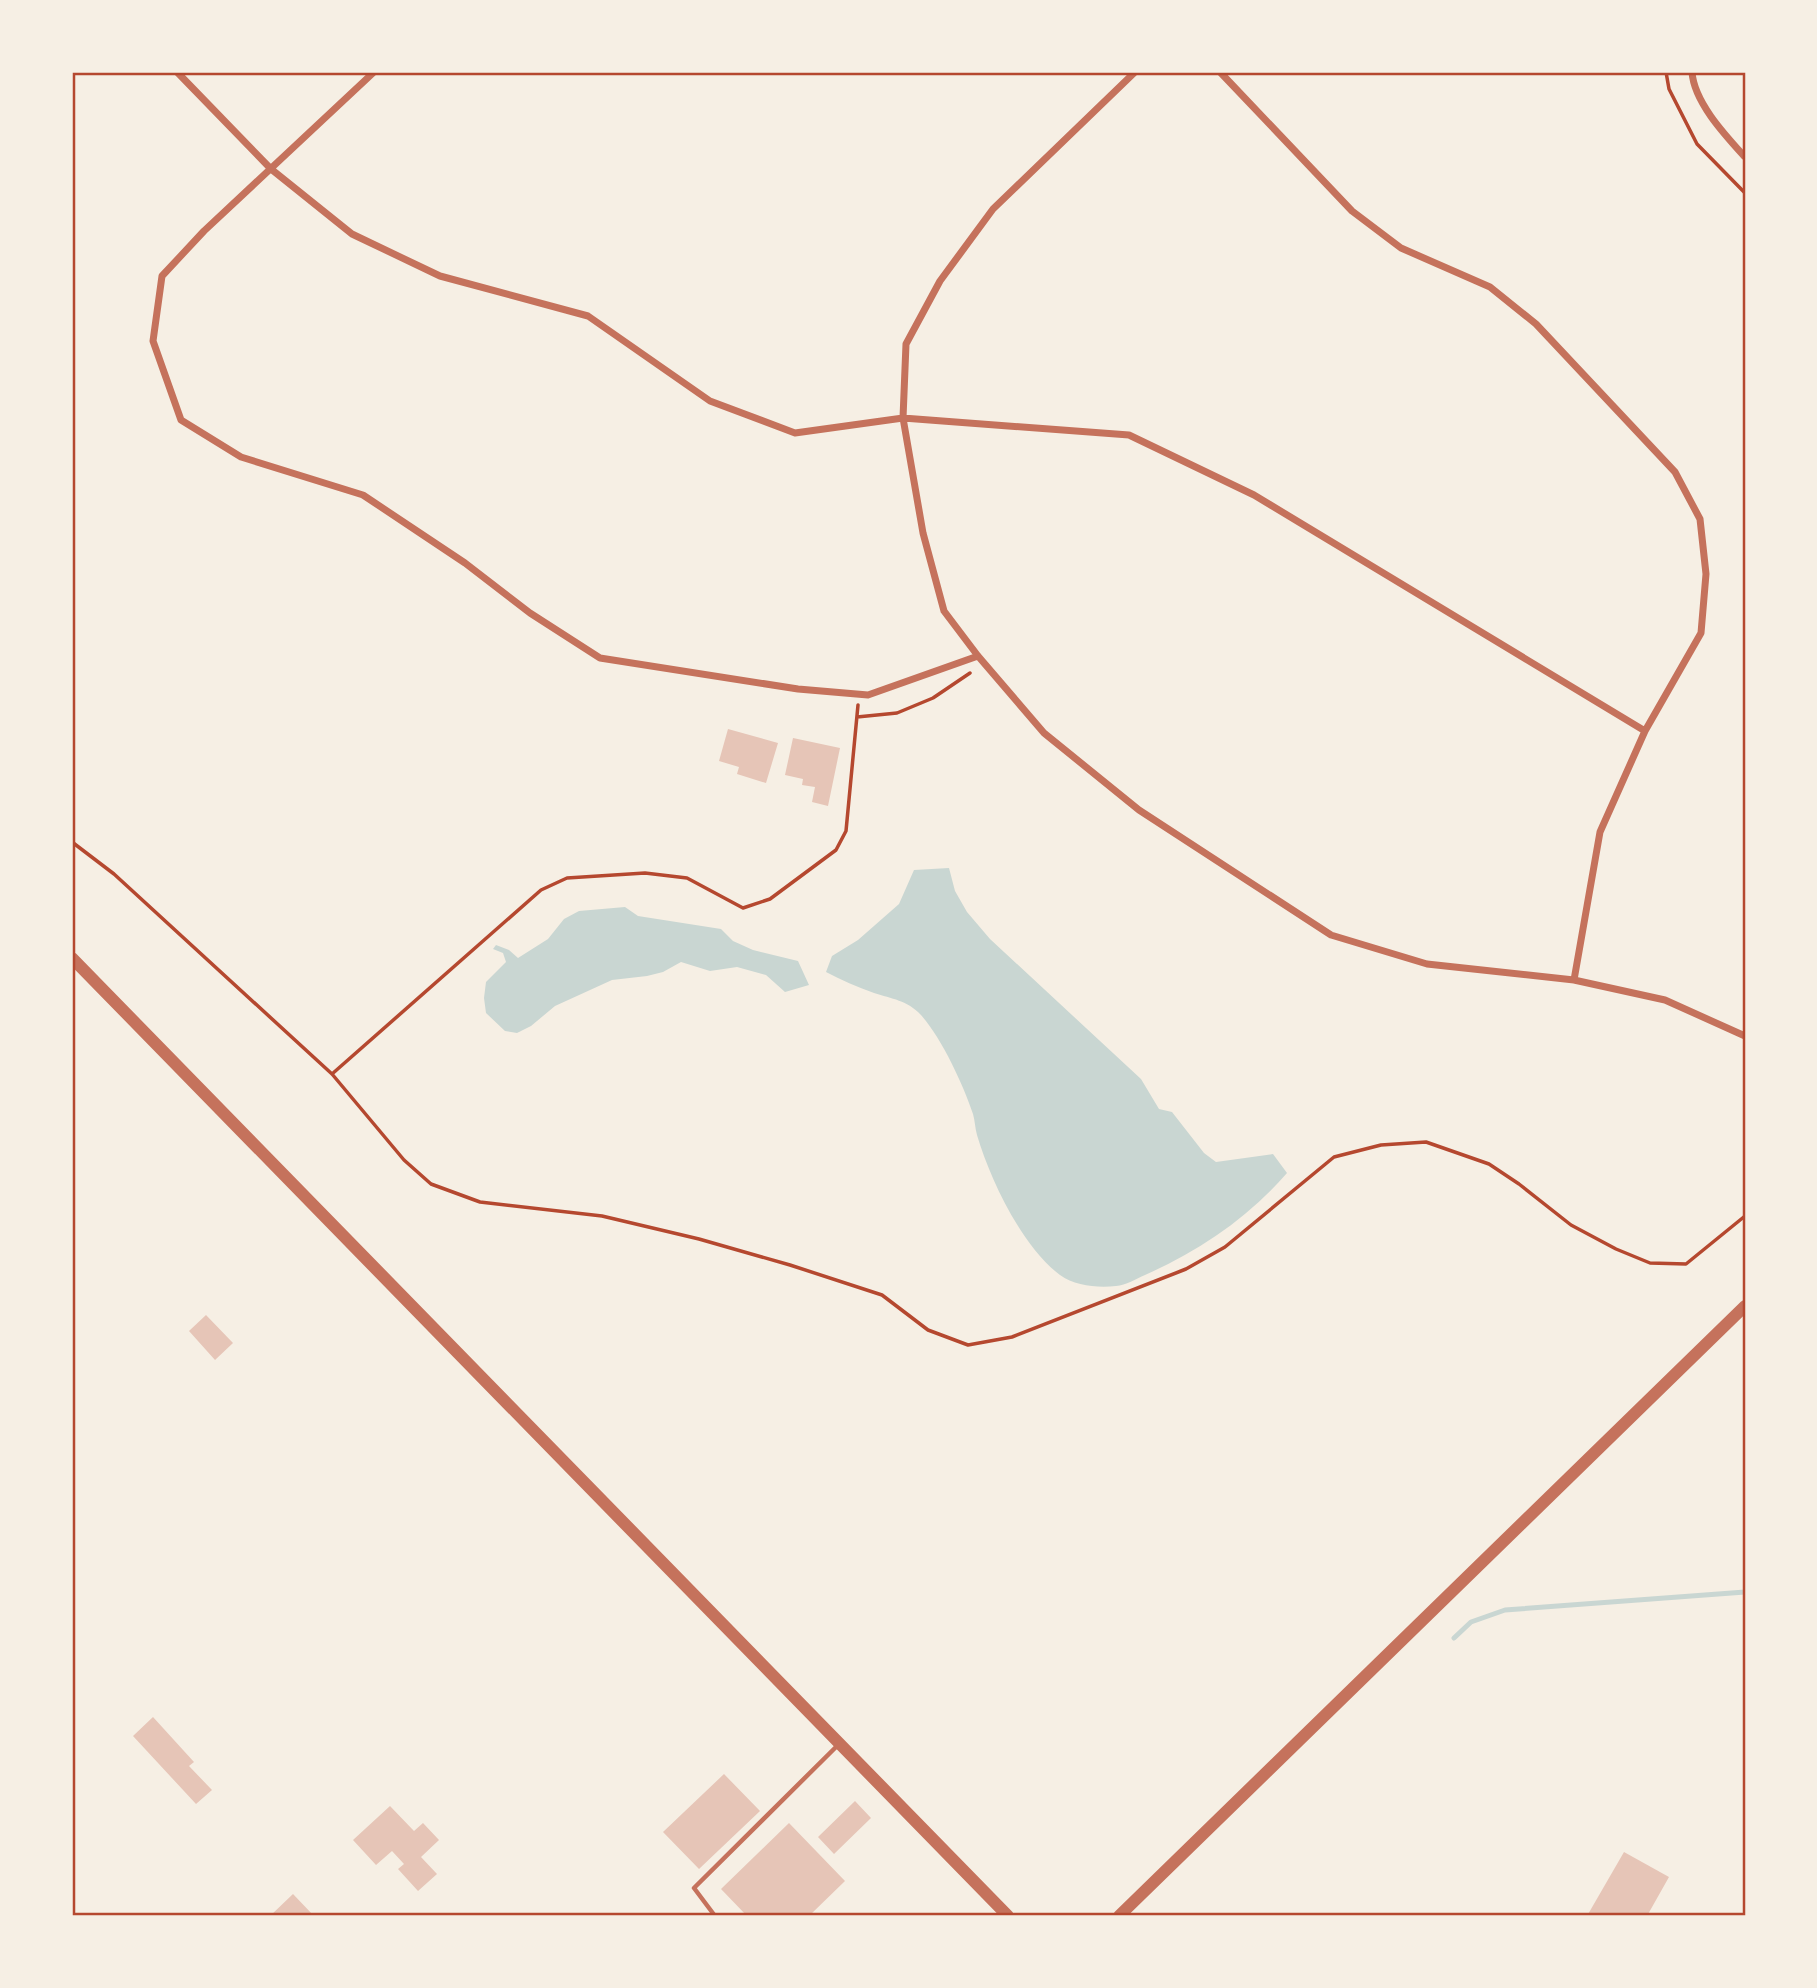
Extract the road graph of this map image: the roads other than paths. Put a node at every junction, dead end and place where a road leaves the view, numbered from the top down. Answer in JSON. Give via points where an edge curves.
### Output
{"nodes":[{"id":1,"x":177,"y":72,"type":"edge"},
{"id":2,"x":374,"y":72,"type":"edge"},
{"id":3,"x":1135,"y":72,"type":"edge"},
{"id":4,"x":1220,"y":72,"type":"edge"},
{"id":5,"x":1692,"y":72,"type":"edge"},
{"id":6,"x":1745,"y":157,"type":"edge"},
{"id":7,"x":271,"y":169,"type":"junction"},
{"id":8,"x":903,"y":418,"type":"junction"},
{"id":9,"x":978,"y":656,"type":"junction"},
{"id":10,"x":1645,"y":731,"type":"junction"},
{"id":11,"x":72,"y":958,"type":"edge"},
{"id":12,"x":1574,"y":980,"type":"junction"},
{"id":13,"x":1745,"y":1036,"type":"edge"},
{"id":14,"x":1745,"y":1306,"type":"edge"},
{"id":15,"x":839,"y":1743,"type":"junction"},
{"id":16,"x":715,"y":1916,"type":"edge"},
{"id":17,"x":1008,"y":1916,"type":"edge"},
{"id":18,"x":1119,"y":1916,"type":"edge"}],
"edges":[{"from":1,"to":7,"type":"street"},
{"from":2,"to":7,"type":"street"},
{"from":3,"to":8,"type":"street","via":[[993,209],[940,281],[906,344]]},
{"from":4,"to":10,"type":"street","via":[[1352,211],[1401,248],[1490,287],[1536,324],[1675,472],[1700,519],[1706,574],[1701,633]]},
{"from":5,"to":6,"type":"street","via":[[1693,84],[1720,129]]},
{"from":7,"to":8,"type":"street","via":[[352,233],[440,276],[588,316],[710,401],[795,433]]},
{"from":7,"to":9,"type":"street","via":[[162,276],[153,341],[181,420],[242,457],[363,495],[600,658],[798,689],[868,695]]},
{"from":8,"to":9,"type":"street","via":[[923,533],[944,611]]},
{"from":8,"to":10,"type":"street","via":[[1129,435],[1254,495]]},
{"from":9,"to":12,"type":"street","via":[[1044,733],[1139,810],[1331,935],[1427,964]]},
{"from":10,"to":12,"type":"street","via":[[1600,832]]},
{"from":11,"to":15,"type":"street"},
{"from":12,"to":13,"type":"street","via":[[1665,1000]]},
{"from":14,"to":18,"type":"street"},
{"from":15,"to":16,"type":"lane","via":[[694,1888]]},
{"from":15,"to":17,"type":"street"}]}
